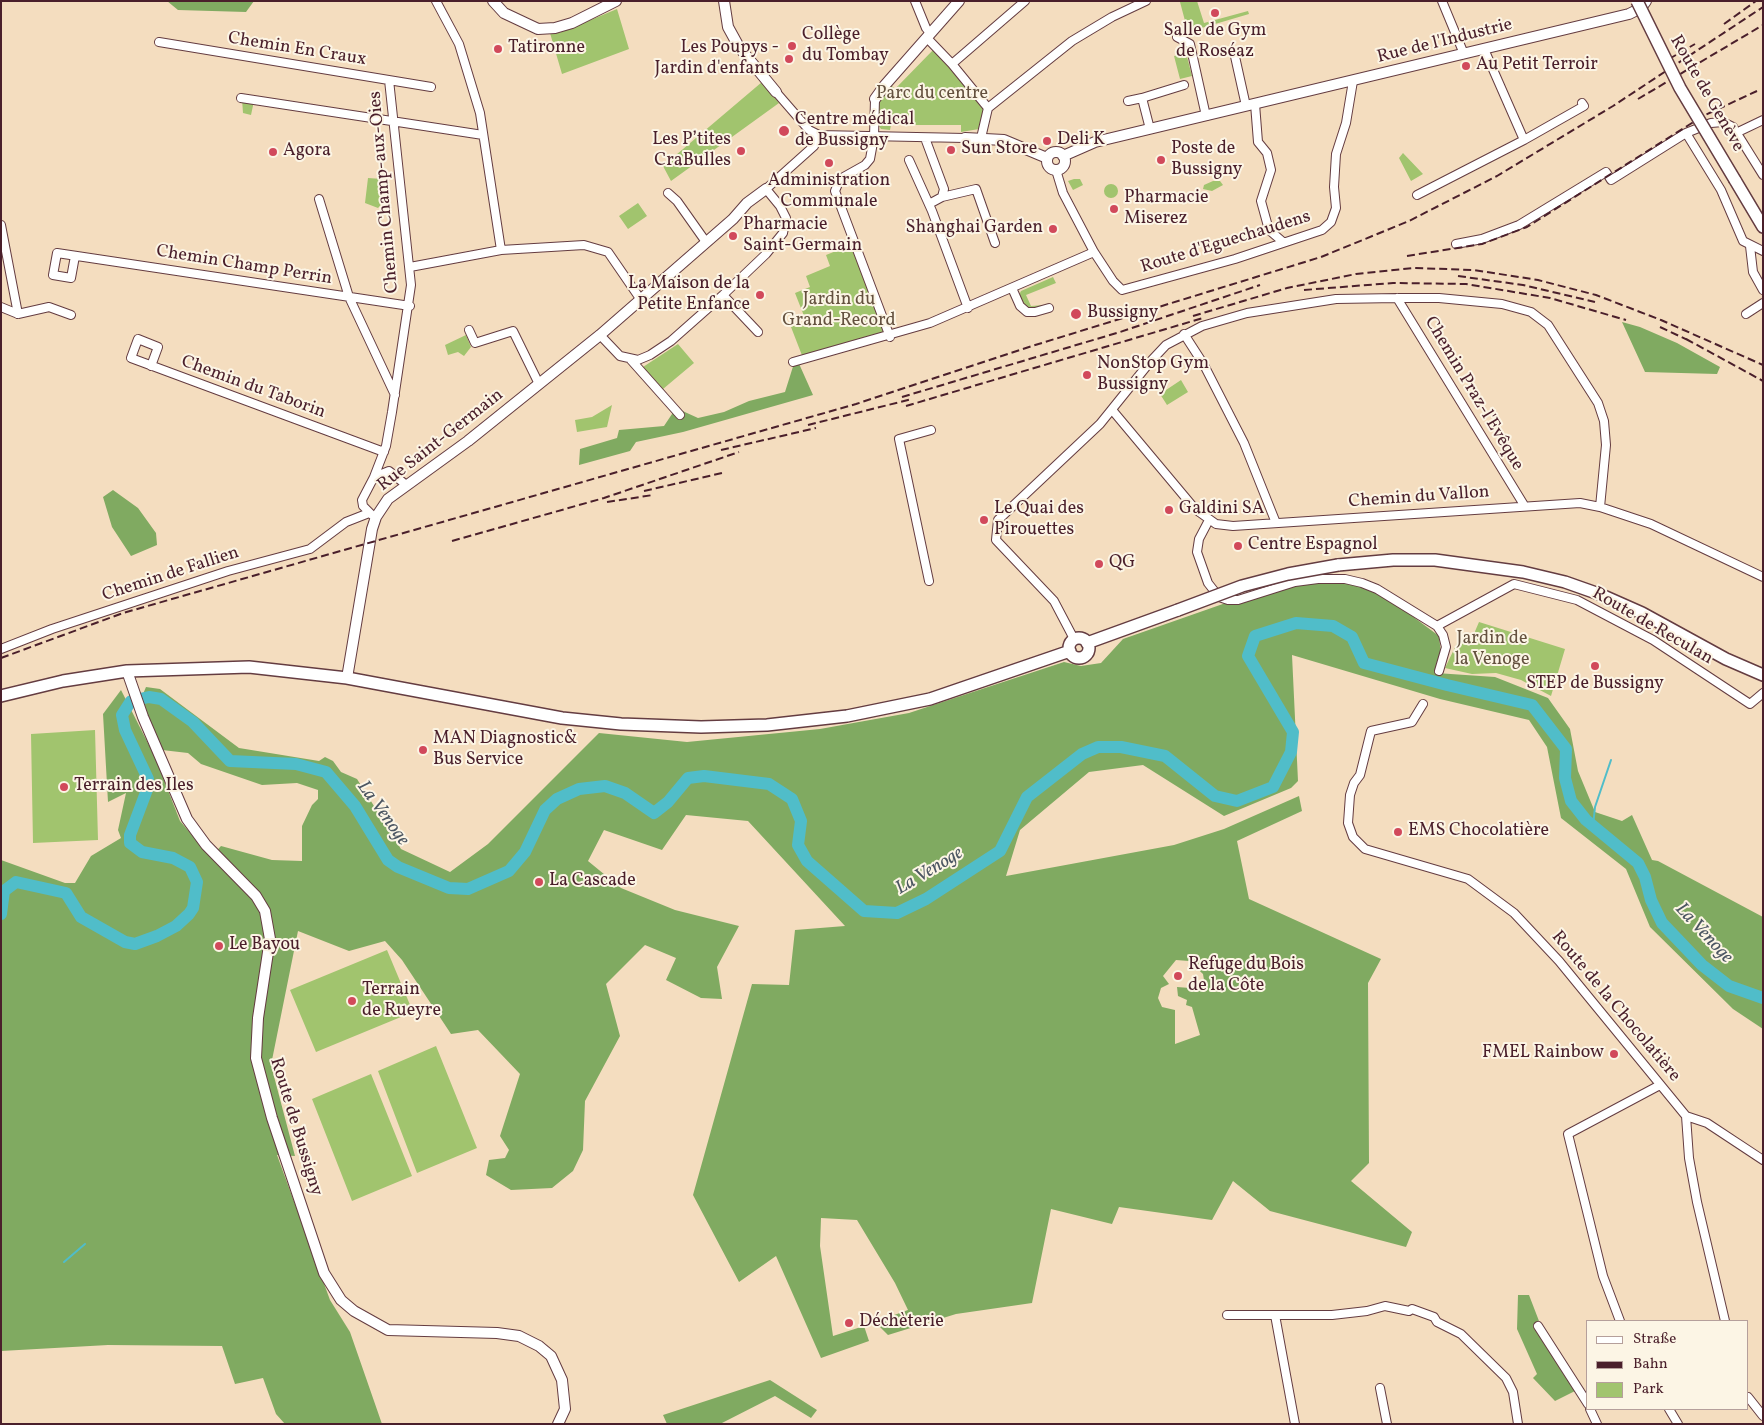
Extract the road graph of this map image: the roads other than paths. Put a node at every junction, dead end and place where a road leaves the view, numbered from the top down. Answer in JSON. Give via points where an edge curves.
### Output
{"nodes":[{"id":1,"x":436,"y":1,"type":"edge"},
{"id":2,"x":493,"y":1,"type":"edge"},
{"id":3,"x":616,"y":1,"type":"edge"},
{"id":4,"x":724,"y":1,"type":"edge"},
{"id":5,"x":915,"y":1,"type":"edge"},
{"id":6,"x":959,"y":1,"type":"edge"},
{"id":7,"x":1025,"y":1,"type":"edge"},
{"id":8,"x":1146,"y":1,"type":"edge"},
{"id":9,"x":1442,"y":1,"type":"edge"},
{"id":10,"x":1637,"y":1,"type":"edge"},
{"id":11,"x":1646,"y":1,"type":"edge"},
{"id":12,"x":928,"y":35,"type":"junction"},
{"id":13,"x":1177,"y":37,"type":"dead end"},
{"id":14,"x":159,"y":42,"type":"dead end"},
{"id":15,"x":1484,"y":49,"type":"junction"},
{"id":16,"x":1234,"y":52,"type":"dead end"},
{"id":17,"x":1464,"y":54,"type":"junction"},
{"id":18,"x":952,"y":64,"type":"junction"},
{"id":19,"x":389,"y":80,"type":"junction"},
{"id":20,"x":1353,"y":81,"type":"junction"},
{"id":21,"x":1184,"y":85,"type":"dead end"},
{"id":22,"x":430,"y":87,"type":"dead end"},
{"id":23,"x":776,"y":92,"type":"joint"},
{"id":24,"x":241,"y":98,"type":"dead end"},
{"id":25,"x":1142,"y":98,"type":"junction"},
{"id":26,"x":875,"y":99,"type":"joint"},
{"id":27,"x":1128,"y":101,"type":"dead end"},
{"id":28,"x":1582,"y":103,"type":"dead end"},
{"id":29,"x":1250,"y":105,"type":"junction"},
{"id":30,"x":988,"y":108,"type":"junction"},
{"id":31,"x":1206,"y":116,"type":"junction"},
{"id":32,"x":1763,"y":120,"type":"edge"},
{"id":33,"x":394,"y":121,"type":"junction"},
{"id":34,"x":1150,"y":129,"type":"junction"},
{"id":35,"x":1738,"y":132,"type":"junction"},
{"id":36,"x":1686,"y":133,"type":"junction"},
{"id":37,"x":484,"y":135,"type":"junction"},
{"id":38,"x":819,"y":135,"type":"junction"},
{"id":39,"x":874,"y":137,"type":"junction"},
{"id":40,"x":925,"y":138,"type":"junction"},
{"id":41,"x":965,"y":138,"type":"joint"},
{"id":42,"x":980,"y":138,"type":"junction"},
{"id":43,"x":1524,"y":140,"type":"junction"},
{"id":44,"x":1063,"y":156,"type":"junction"},
{"id":45,"x":1047,"y":158,"type":"junction"},
{"id":46,"x":909,"y":160,"type":"dead end"},
{"id":47,"x":1056,"y":170,"type":"junction"},
{"id":48,"x":1763,"y":175,"type":"edge"},
{"id":49,"x":766,"y":190,"type":"junction"},
{"id":50,"x":668,"y":193,"type":"dead end"},
{"id":51,"x":1417,"y":195,"type":"dead end"},
{"id":52,"x":942,"y":197,"type":"junction"},
{"id":53,"x":319,"y":199,"type":"dead end"},
{"id":54,"x":929,"y":204,"type":"junction"},
{"id":55,"x":1,"y":225,"type":"edge"},
{"id":56,"x":1763,"y":227,"type":"edge"},
{"id":57,"x":1763,"y":240,"type":"edge"},
{"id":58,"x":706,"y":242,"type":"junction"},
{"id":59,"x":1283,"y":242,"type":"junction"},
{"id":60,"x":995,"y":243,"type":"dead end"},
{"id":61,"x":1456,"y":244,"type":"dead end"},
{"id":62,"x":1756,"y":248,"type":"edge"},
{"id":63,"x":500,"y":250,"type":"junction"},
{"id":64,"x":1094,"y":252,"type":"junction"},
{"id":65,"x":75,"y":256,"type":"dead end"},
{"id":66,"x":410,"y":267,"type":"junction"},
{"id":67,"x":1012,"y":288,"type":"junction"},
{"id":68,"x":1763,"y":290,"type":"edge"},
{"id":69,"x":723,"y":295,"type":"junction"},
{"id":70,"x":349,"y":297,"type":"junction"},
{"id":71,"x":1397,"y":298,"type":"junction"},
{"id":72,"x":640,"y":300,"type":"junction"},
{"id":73,"x":1763,"y":303,"type":"edge"},
{"id":74,"x":410,"y":306,"type":"junction"},
{"id":75,"x":1,"y":308,"type":"edge"},
{"id":76,"x":968,"y":308,"type":"junction"},
{"id":77,"x":1049,"y":308,"type":"dead end"},
{"id":78,"x":18,"y":314,"type":"junction"},
{"id":79,"x":1746,"y":314,"type":"dead end"},
{"id":80,"x":71,"y":315,"type":"dead end"},
{"id":81,"x":470,"y":330,"type":"dead end"},
{"id":82,"x":758,"y":332,"type":"dead end"},
{"id":83,"x":1184,"y":334,"type":"junction"},
{"id":84,"x":600,"y":335,"type":"junction"},
{"id":85,"x":890,"y":337,"type":"junction"},
{"id":86,"x":631,"y":360,"type":"junction"},
{"id":87,"x":793,"y":362,"type":"dead end"},
{"id":88,"x":151,"y":366,"type":"junction"},
{"id":89,"x":539,"y":384,"type":"junction"},
{"id":90,"x":395,"y":395,"type":"junction"},
{"id":91,"x":1113,"y":411,"type":"junction"},
{"id":92,"x":680,"y":415,"type":"dead end"},
{"id":93,"x":932,"y":430,"type":"dead end"},
{"id":94,"x":384,"y":452,"type":"junction"},
{"id":95,"x":389,"y":471,"type":"junction"},
{"id":96,"x":374,"y":477,"type":"junction"},
{"id":97,"x":406,"y":484,"type":"junction"},
{"id":98,"x":362,"y":500,"type":"junction"},
{"id":99,"x":1524,"y":505,"type":"junction"},
{"id":100,"x":1600,"y":507,"type":"junction"},
{"id":101,"x":372,"y":515,"type":"junction"},
{"id":102,"x":1209,"y":520,"type":"junction"},
{"id":103,"x":346,"y":522,"type":"junction"},
{"id":104,"x":1276,"y":523,"type":"junction"},
{"id":105,"x":1763,"y":577,"type":"edge"},
{"id":106,"x":929,"y":581,"type":"dead end"},
{"id":107,"x":1437,"y":626,"type":"junction"},
{"id":108,"x":1074,"y":639,"type":"junction"},
{"id":109,"x":1087,"y":643,"type":"junction"},
{"id":110,"x":1,"y":648,"type":"edge"},
{"id":111,"x":1070,"y":651,"type":"junction"},
{"id":112,"x":127,"y":671,"type":"junction"},
{"id":113,"x":1439,"y":671,"type":"dead end"},
{"id":114,"x":1763,"y":675,"type":"edge"},
{"id":115,"x":347,"y":678,"type":"junction"},
{"id":116,"x":1763,"y":684,"type":"edge"},
{"id":117,"x":1763,"y":693,"type":"edge"},
{"id":118,"x":1,"y":696,"type":"edge"},
{"id":119,"x":1423,"y":704,"type":"dead end"},
{"id":120,"x":1660,"y":1085,"type":"junction"},
{"id":121,"x":1686,"y":1116,"type":"junction"},
{"id":122,"x":1763,"y":1160,"type":"edge"},
{"id":123,"x":1227,"y":1315,"type":"dead end"},
{"id":124,"x":1275,"y":1315,"type":"junction"},
{"id":125,"x":1620,"y":1320,"type":"edge"},
{"id":126,"x":1726,"y":1320,"type":"edge"},
{"id":127,"x":1538,"y":1326,"type":"dead end"},
{"id":128,"x":1380,"y":1388,"type":"dead end"},
{"id":129,"x":1749,"y":1398,"type":"edge"},
{"id":130,"x":1586,"y":1401,"type":"edge"},
{"id":131,"x":1590,"y":1410,"type":"edge"},
{"id":132,"x":1670,"y":1410,"type":"edge"},
{"id":133,"x":1763,"y":1416,"type":"edge"},
{"id":134,"x":558,"y":1424,"type":"edge"},
{"id":135,"x":1295,"y":1424,"type":"edge"},
{"id":136,"x":1387,"y":1424,"type":"edge"},
{"id":137,"x":1518,"y":1424,"type":"edge"},
{"id":138,"x":1597,"y":1424,"type":"edge"},
{"id":139,"x":1678,"y":1424,"type":"edge"}],
"edges":[{"from":1,"to":37,"type":"street","via":[[463,54]]},
{"from":2,"to":3,"type":"street","via":[[504,13],[538,29],[572,23]]},
{"from":4,"to":23,"type":"street","via":[[728,27],[738,47]]},
{"from":5,"to":12,"type":"street"},
{"from":6,"to":12,"type":"street"},
{"from":7,"to":18,"type":"street"},
{"from":8,"to":30,"type":"street","via":[[1072,41]]},
{"from":9,"to":17,"type":"street"},
{"from":10,"to":56,"type":"main road","name":"Route de Genève","bridge":true,"via":[[1680,88]]},
{"from":11,"to":15,"type":"street","name":"Rue de l'Industrie","via":[[1641,8],[1629,14]]},
{"from":12,"to":18,"type":"street"},
{"from":12,"to":26,"type":"street"},
{"from":13,"to":31,"type":"street","via":[[1190,44]]},
{"from":14,"to":19,"type":"street","name":"Chemin En Craux"},
{"from":15,"to":17,"type":"street","name":"Rue de l'Industrie"},
{"from":15,"to":43,"type":"street"},
{"from":16,"to":29,"type":"street"},
{"from":17,"to":20,"type":"street","name":"Rue de l'Industrie"},
{"from":18,"to":30,"type":"street"},
{"from":19,"to":22,"type":"street","name":"Chemin En Craux"},
{"from":19,"to":33,"type":"street","name":"Chemin Champ-aux-Oies"},
{"from":20,"to":29,"type":"street","name":"Rue de l'Industrie"},
{"from":20,"to":59,"type":"street","name":"Route d'Eguechaudens","via":[[1346,123],[1336,154],[1336,208],[1331,222],[1322,230]]},
{"from":21,"to":25,"type":"street"},
{"from":23,"to":38,"type":"street","via":[[809,130]]},
{"from":24,"to":33,"type":"street"},
{"from":25,"to":27,"type":"street"},
{"from":25,"to":34,"type":"street"},
{"from":26,"to":39,"type":"street"},
{"from":28,"to":43,"type":"street","via":[[1584,106]]},
{"from":29,"to":31,"type":"street","name":"Rue de l'Industrie"},
{"from":29,"to":59,"type":"street","via":[[1258,142],[1267,153],[1271,170],[1261,201],[1269,230]]},
{"from":30,"to":42,"type":"street"},
{"from":31,"to":34,"type":"street","name":"Rue de l'Industrie"},
{"from":32,"to":35,"type":"street"},
{"from":33,"to":37,"type":"street"},
{"from":33,"to":66,"type":"street","name":"Chemin Champ-aux-Oies"},
{"from":34,"to":44,"type":"street","name":"Rue de l'Industrie","via":[[1081,146]]},
{"from":35,"to":36,"type":"street","via":[[1728,123],[1718,122]]},
{"from":35,"to":48,"type":"street"},
{"from":36,"to":61,"type":"street","via":[[1611,180],[1606,172],[1519,225],[1482,239]]},
{"from":36,"to":62,"type":"street","via":[[1721,190],[1743,241]]},
{"from":37,"to":63,"type":"street"},
{"from":38,"to":39,"type":"street"},
{"from":38,"to":49,"type":"street","name":"Rue Saint-Germain","via":[[814,146]]},
{"from":39,"to":40,"type":"street"},
{"from":39,"to":85,"type":"street","via":[[870,159],[840,179],[834,191]]},
{"from":40,"to":41,"type":"street"},
{"from":40,"to":52,"type":"street","via":[[944,189]]},
{"from":41,"to":42,"type":"street"},
{"from":42,"to":45,"type":"street","via":[[1015,143]]},
{"from":43,"to":51,"type":"street"},
{"from":44,"to":45,"type":"street","via":[[1054,152]]},
{"from":44,"to":47,"type":"street","via":[[1064,163]]},
{"from":45,"to":47,"type":"street","via":[[1050,168]]},
{"from":46,"to":54,"type":"street"},
{"from":47,"to":64,"type":"street","name":"Route d'Eguechaudens","via":[[1063,193]]},
{"from":49,"to":58,"type":"street","name":"Rue Saint-Germain"},
{"from":49,"to":69,"type":"street","via":[[786,218],[783,233]]},
{"from":50,"to":58,"type":"street"},
{"from":52,"to":54,"type":"street"},
{"from":52,"to":60,"type":"street","via":[[976,189]]},
{"from":53,"to":70,"type":"street"},
{"from":54,"to":76,"type":"street"},
{"from":55,"to":78,"type":"street"},
{"from":57,"to":62,"type":"street"},
{"from":58,"to":72,"type":"street","name":"Rue Saint-Germain"},
{"from":59,"to":64,"type":"street","name":"Route d'Eguechaudens","via":[[1126,290],[1115,284]]},
{"from":62,"to":68,"type":"street","via":[[1753,272]]},
{"from":63,"to":66,"type":"street"},
{"from":63,"to":72,"type":"street","via":[[584,245],[605,251],[614,259]]},
{"from":64,"to":67,"type":"street"},
{"from":65,"to":70,"type":"street","name":"Chemin Champ Perrin"},
{"from":66,"to":74,"type":"street","name":"Chemin Champ-aux-Oies"},
{"from":67,"to":76,"type":"street"},
{"from":67,"to":77,"type":"street","via":[[1020,306],[1027,312]]},
{"from":69,"to":82,"type":"street"},
{"from":69,"to":86,"type":"street","via":[[650,355]]},
{"from":70,"to":74,"type":"street","name":"Chemin Champ Perrin"},
{"from":70,"to":90,"type":"street"},
{"from":71,"to":83,"type":"street","via":[[1336,299],[1285,306],[1247,313]]},
{"from":71,"to":99,"type":"street","name":"Chemin Praz-l'Evêque"},
{"from":71,"to":100,"type":"street","via":[[1502,304],[1531,312],[1548,325],[1598,403],[1604,421],[1606,445]]},
{"from":72,"to":84,"type":"street","name":"Rue Saint-Germain"},
{"from":73,"to":79,"type":"street"},
{"from":74,"to":90,"type":"street","name":"Chemin Champ-aux-Oies"},
{"from":75,"to":78,"type":"street"},
{"from":76,"to":85,"type":"street"},
{"from":78,"to":80,"type":"street","via":[[49,306]]},
{"from":81,"to":89,"type":"street","via":[[475,343],[513,331]]},
{"from":83,"to":91,"type":"street","via":[[1150,362]]},
{"from":83,"to":104,"type":"street","via":[[1204,365],[1244,443]]},
{"from":84,"to":86,"type":"street","via":[[614,352]]},
{"from":84,"to":89,"type":"street","name":"Rue Saint-Germain"},
{"from":85,"to":87,"type":"street"},
{"from":86,"to":92,"type":"street"},
{"from":88,"to":88,"type":"street","name":"Chemin du Taborin","via":[[131,358],[138,339],[158,346]]},
{"from":88,"to":94,"type":"street","name":"Chemin du Taborin"},
{"from":89,"to":97,"type":"street","name":"Rue Saint-Germain","via":[[468,441]]},
{"from":90,"to":94,"type":"street","name":"Chemin Champ-aux-Oies"},
{"from":91,"to":102,"type":"street","via":[[1195,509]]},
{"from":91,"to":108,"type":"street","via":[[998,520],[996,540],[1054,601]]},
{"from":93,"to":106,"type":"street","via":[[899,439]]},
{"from":94,"to":95,"type":"street"},
{"from":94,"to":96,"type":"street","name":"Chemin Champ-aux-Oies"},
{"from":95,"to":96,"type":"street"},
{"from":95,"to":97,"type":"street"},
{"from":96,"to":98,"type":"street","name":"Chemin Champ-aux-Oies"},
{"from":97,"to":101,"type":"street","name":"Rue Saint-Germain"},
{"from":98,"to":101,"type":"street"},
{"from":98,"to":103,"type":"street","name":"Chemin de Fallien"},
{"from":99,"to":100,"type":"street","name":"Chemin du Vallon","via":[[1570,503]]},
{"from":99,"to":104,"type":"street","name":"Chemin du Vallon"},
{"from":100,"to":105,"type":"street","name":"Chemin du Vallon","via":[[1651,524]]},
{"from":101,"to":103,"type":"street","name":"Chemin de Fallien"},
{"from":101,"to":115,"type":"street","name":"Rue Saint-Germain"},
{"from":102,"to":104,"type":"street","name":"Chemin du Vallon","via":[[1224,525]]},
{"from":102,"to":107,"type":"street","via":[[1199,539],[1197,552],[1208,583],[1219,597],[1238,600],[1295,582],[1346,579],[1377,589]]},
{"from":103,"to":110,"type":"street","name":"Chemin de Fallien","via":[[310,549],[228,571]]},
{"from":107,"to":113,"type":"street","via":[[1446,648]]},
{"from":107,"to":117,"type":"street","name":"Route de Reculan","via":[[1514,584],[1584,604],[1653,640],[1750,704]]},
{"from":108,"to":109,"type":"main road","via":[[1083,639]]},
{"from":108,"to":111,"type":"main road"},
{"from":109,"to":111,"type":"main road","via":[[1088,649],[1083,656],[1076,657]]},
{"from":109,"to":114,"type":"main road","bridge":true,"via":[[1242,586],[1288,574],[1338,565],[1435,560],[1523,572],[1599,594]]},
{"from":111,"to":115,"type":"main road","via":[[930,699],[847,716],[701,728],[562,718]]},
{"from":112,"to":115,"type":"main road","via":[[249,667]]},
{"from":112,"to":118,"type":"main road","via":[[63,681]]},
{"from":112,"to":134,"type":"street","name":"Route de Bussigny","via":[[143,717],[195,832],[251,889],[265,911],[270,939],[256,1032],[259,1075],[328,1282],[354,1312],[388,1330],[497,1333],[518,1336],[539,1346],[551,1356],[562,1380],[565,1409]]},
{"from":114,"to":116,"type":"main road"},
{"from":119,"to":120,"type":"street","name":"Route de la Chocolatière","via":[[1412,722],[1371,731],[1360,775],[1351,792],[1348,818],[1353,837],[1365,849],[1468,879],[1514,913],[1559,961]]},
{"from":120,"to":121,"type":"street","name":"Route de la Chocolatière"},
{"from":120,"to":125,"type":"street","via":[[1568,1134],[1603,1276]]},
{"from":121,"to":122,"type":"street","via":[[1707,1123]]},
{"from":121,"to":126,"type":"street","via":[[1697,1202]]},
{"from":123,"to":124,"type":"street"},
{"from":124,"to":135,"type":"street"},
{"from":124,"to":137,"type":"street","via":[[1332,1315],[1385,1306],[1412,1309],[1434,1317],[1437,1322],[1461,1334],[1506,1378],[1513,1392]]},
{"from":127,"to":130,"type":"street"},
{"from":128,"to":136,"type":"street"},
{"from":129,"to":133,"type":"street"},
{"from":131,"to":138,"type":"street"},
{"from":132,"to":139,"type":"street"}]}
